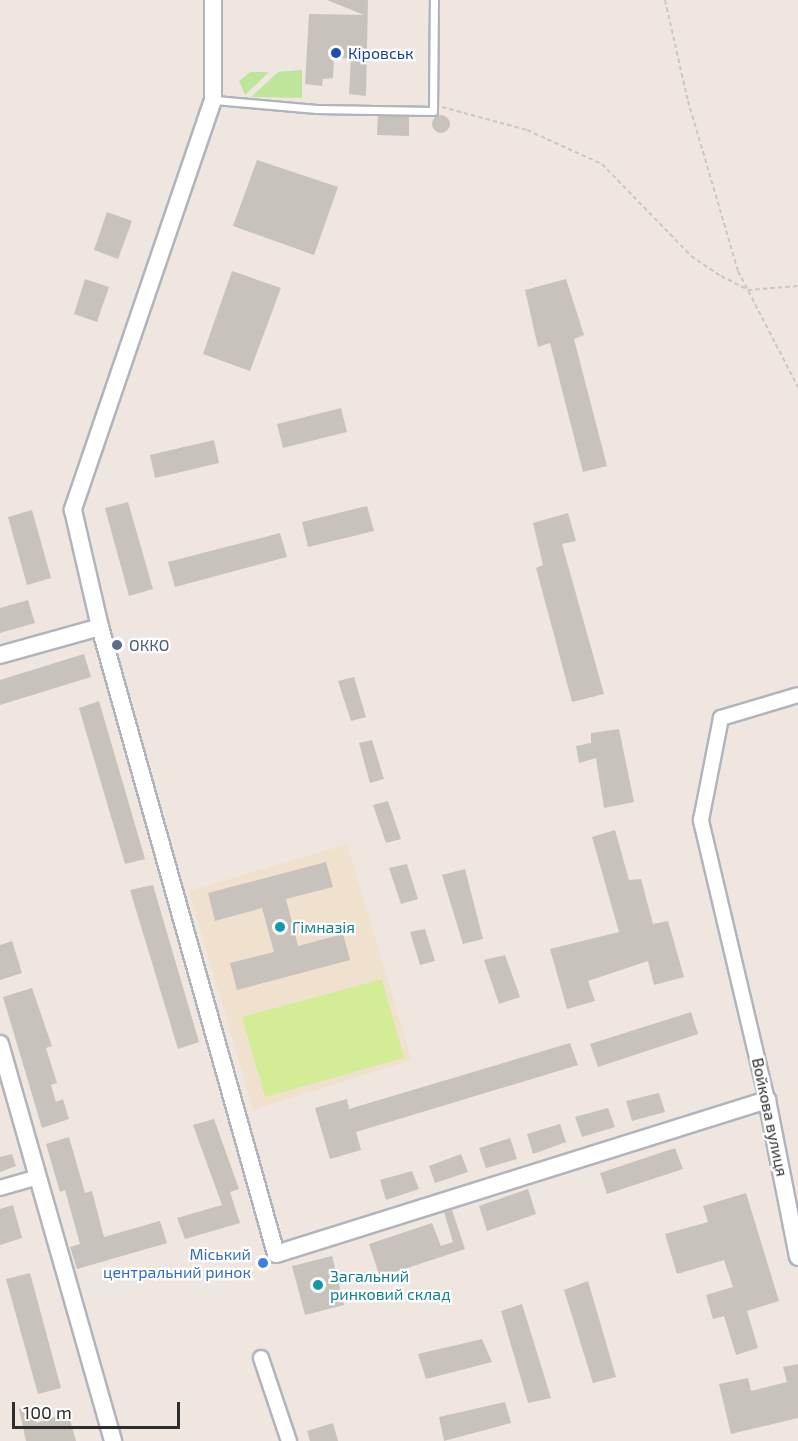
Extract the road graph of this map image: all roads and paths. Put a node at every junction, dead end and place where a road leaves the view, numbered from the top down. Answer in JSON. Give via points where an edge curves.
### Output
{"nodes":[{"id":1,"x":213,"y":0,"type":"edge"},
{"id":2,"x":434,"y":0,"type":"edge"},
{"id":3,"x":665,"y":0,"type":"edge"},
{"id":4,"x":213,"y":100,"type":"junction"},
{"id":5,"x":433,"y":106,"type":"junction"},
{"id":6,"x":798,"y":286,"type":"edge"},
{"id":7,"x":748,"y":290,"type":"junction"},
{"id":8,"x":798,"y":387,"type":"edge"},
{"id":9,"x":100,"y":627,"type":"junction"},
{"id":10,"x":0,"y":655,"type":"edge"},
{"id":11,"x":798,"y":695,"type":"edge"},
{"id":12,"x":0,"y":1044,"type":"edge"},
{"id":13,"x":767,"y":1100,"type":"junction"},
{"id":14,"x":38,"y":1177,"type":"junction"},
{"id":15,"x":0,"y":1188,"type":"edge"},
{"id":16,"x":798,"y":1257,"type":"edge"},
{"id":17,"x":261,"y":1358,"type":"dead end"},
{"id":18,"x":112,"y":1441,"type":"edge"},
{"id":19,"x":289,"y":1441,"type":"edge"}],
"edges":[{"from":1,"to":4,"type":"street"},
{"from":2,"to":5,"type":"lane"},
{"from":3,"to":7,"type":"path","via":[[688,101],[738,271]]},
{"from":4,"to":5,"type":"lane","via":[[317,109],[433,111]]},
{"from":4,"to":9,"type":"street","via":[[73,510]]},
{"from":5,"to":7,"type":"path","via":[[527,130],[602,164],[697,262]]},
{"from":6,"to":7,"type":"path"},
{"from":7,"to":8,"type":"path"},
{"from":9,"to":10,"type":"street"},
{"from":9,"to":13,"type":"street","via":[[276,1254]]},
{"from":11,"to":13,"type":"street","name":"Войкова вулиця","via":[[721,718],[701,820]]},
{"from":12,"to":14,"type":"street"},
{"from":13,"to":16,"type":"street","name":"Войкова вулиця"},
{"from":14,"to":15,"type":"street"},
{"from":14,"to":18,"type":"street"},
{"from":17,"to":19,"type":"street"}]}
